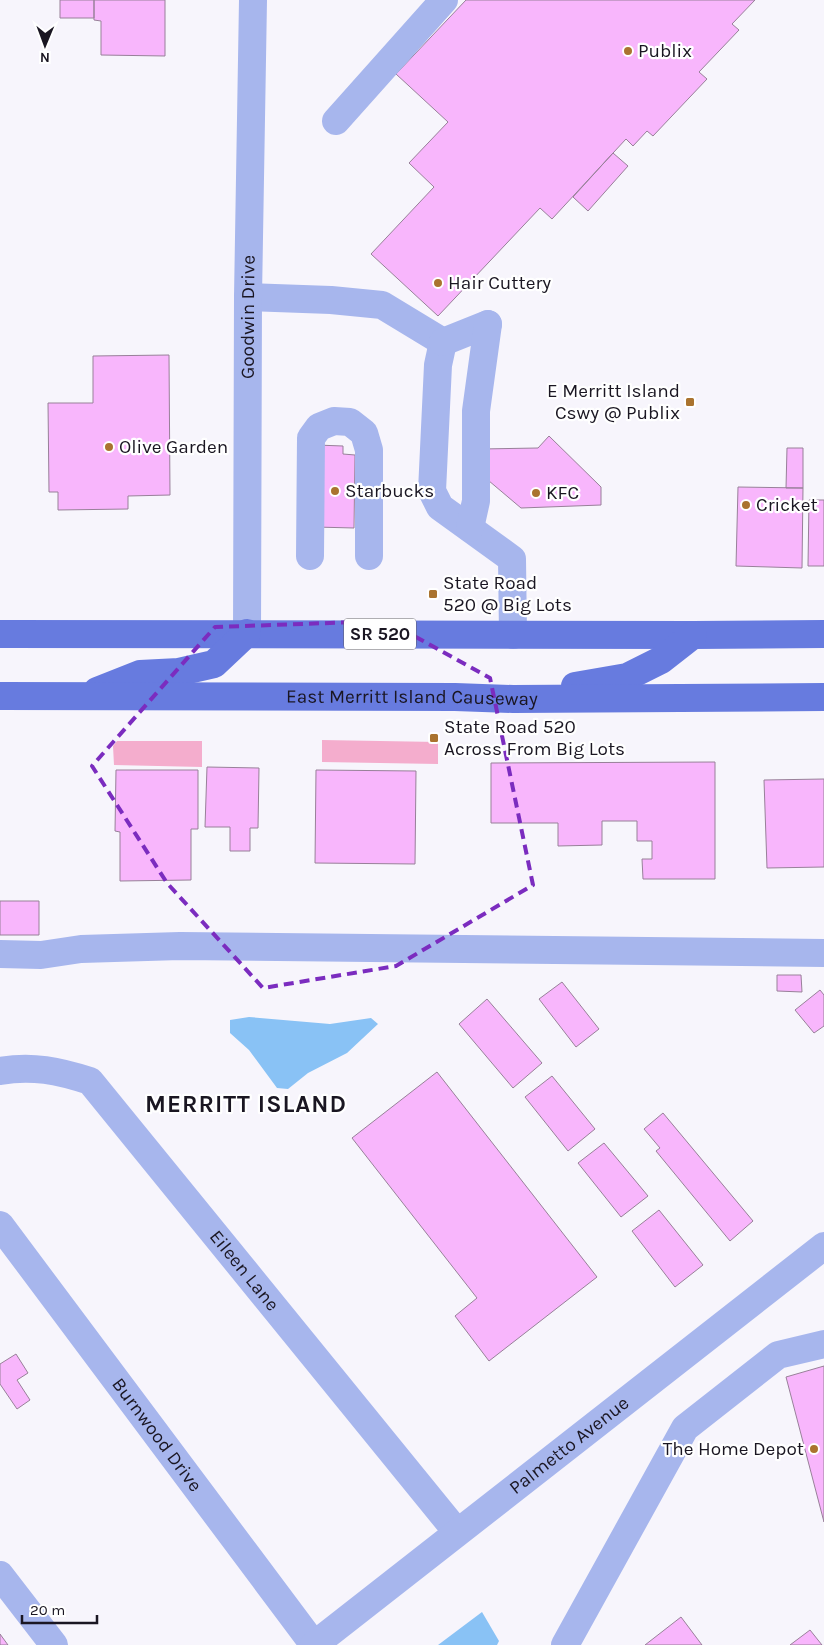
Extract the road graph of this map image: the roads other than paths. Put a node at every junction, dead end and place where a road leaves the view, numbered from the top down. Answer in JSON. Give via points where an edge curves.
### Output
{"nodes":[{"id":1,"x":253,"y":0,"type":"edge"},
{"id":2,"x":444,"y":0,"type":"edge"},
{"id":3,"x":336,"y":121,"type":"dead end"},
{"id":4,"x":248,"y":297,"type":"junction"},
{"id":5,"x":443,"y":342,"type":"junction"},
{"id":6,"x":470,"y":528,"type":"junction"},
{"id":7,"x":310,"y":556,"type":"dead end"},
{"id":8,"x":369,"y":556,"type":"dead end"},
{"id":9,"x":247,"y":633,"type":"junction"},
{"id":10,"x":0,"y":634,"type":"edge"},
{"id":11,"x":824,"y":634,"type":"edge"},
{"id":12,"x":513,"y":635,"type":"junction"},
{"id":13,"x":693,"y":636,"type":"junction"},
{"id":14,"x":0,"y":696,"type":"edge"},
{"id":15,"x":84,"y":696,"type":"junction"},
{"id":16,"x":824,"y":696,"type":"edge"},
{"id":17,"x":513,"y":699,"type":"junction"},
{"id":18,"x":824,"y":953,"type":"edge"},
{"id":19,"x":0,"y":954,"type":"edge"},
{"id":20,"x":0,"y":1071,"type":"edge"},
{"id":21,"x":0,"y":1225,"type":"edge"},
{"id":22,"x":824,"y":1246,"type":"edge"},
{"id":23,"x":824,"y":1344,"type":"edge"},
{"id":24,"x":458,"y":1532,"type":"junction"},
{"id":25,"x":0,"y":1575,"type":"edge"},
{"id":26,"x":54,"y":1645,"type":"edge"},
{"id":27,"x":314,"y":1645,"type":"edge"},
{"id":28,"x":565,"y":1645,"type":"edge"}],
"edges":[{"from":1,"to":4,"type":"street","name":"Goodwin Drive"},
{"from":2,"to":3,"type":"street"},
{"from":4,"to":5,"type":"street","via":[[382,305]]},
{"from":4,"to":9,"type":"street","name":"Goodwin Drive"},
{"from":5,"to":6,"type":"street","via":[[438,365],[432,490],[440,507]]},
{"from":5,"to":6,"type":"street","via":[[488,324],[476,411],[476,501]]},
{"from":6,"to":12,"type":"street","via":[[512,559]]},
{"from":7,"to":8,"type":"street","via":[[311,438],[319,427],[334,421],[350,422],[364,433],[369,450]]},
{"from":9,"to":10,"type":"main road","number":"SR 520"},
{"from":9,"to":12,"type":"main road","number":"SR 520"},
{"from":9,"to":15,"type":"main road","via":[[214,664],[179,672],[140,674]]},
{"from":11,"to":13,"type":"main road","number":"SR 520"},
{"from":12,"to":13,"type":"main road","number":"SR 520"},
{"from":13,"to":17,"type":"main road","via":[[661,660],[626,677]]},
{"from":14,"to":15,"type":"main road","name":"East Merritt Island Causeway"},
{"from":15,"to":17,"type":"main road","name":"East Merritt Island Causeway"},
{"from":16,"to":17,"type":"main road","name":"East Merritt Island Causeway"},
{"from":18,"to":19,"type":"street","via":[[180,946],[82,949],[41,955]]},
{"from":20,"to":24,"type":"street","name":"Eileen Lane","via":[[22,1067],[56,1070],[90,1081]]},
{"from":21,"to":27,"type":"street","name":"Burnwood Drive"},
{"from":22,"to":24,"type":"street","name":"Palmetto Avenue"},
{"from":23,"to":28,"type":"street","via":[[778,1355],[685,1428]]},
{"from":24,"to":27,"type":"street","name":"Palmetto Avenue"},
{"from":25,"to":26,"type":"street"}]}
